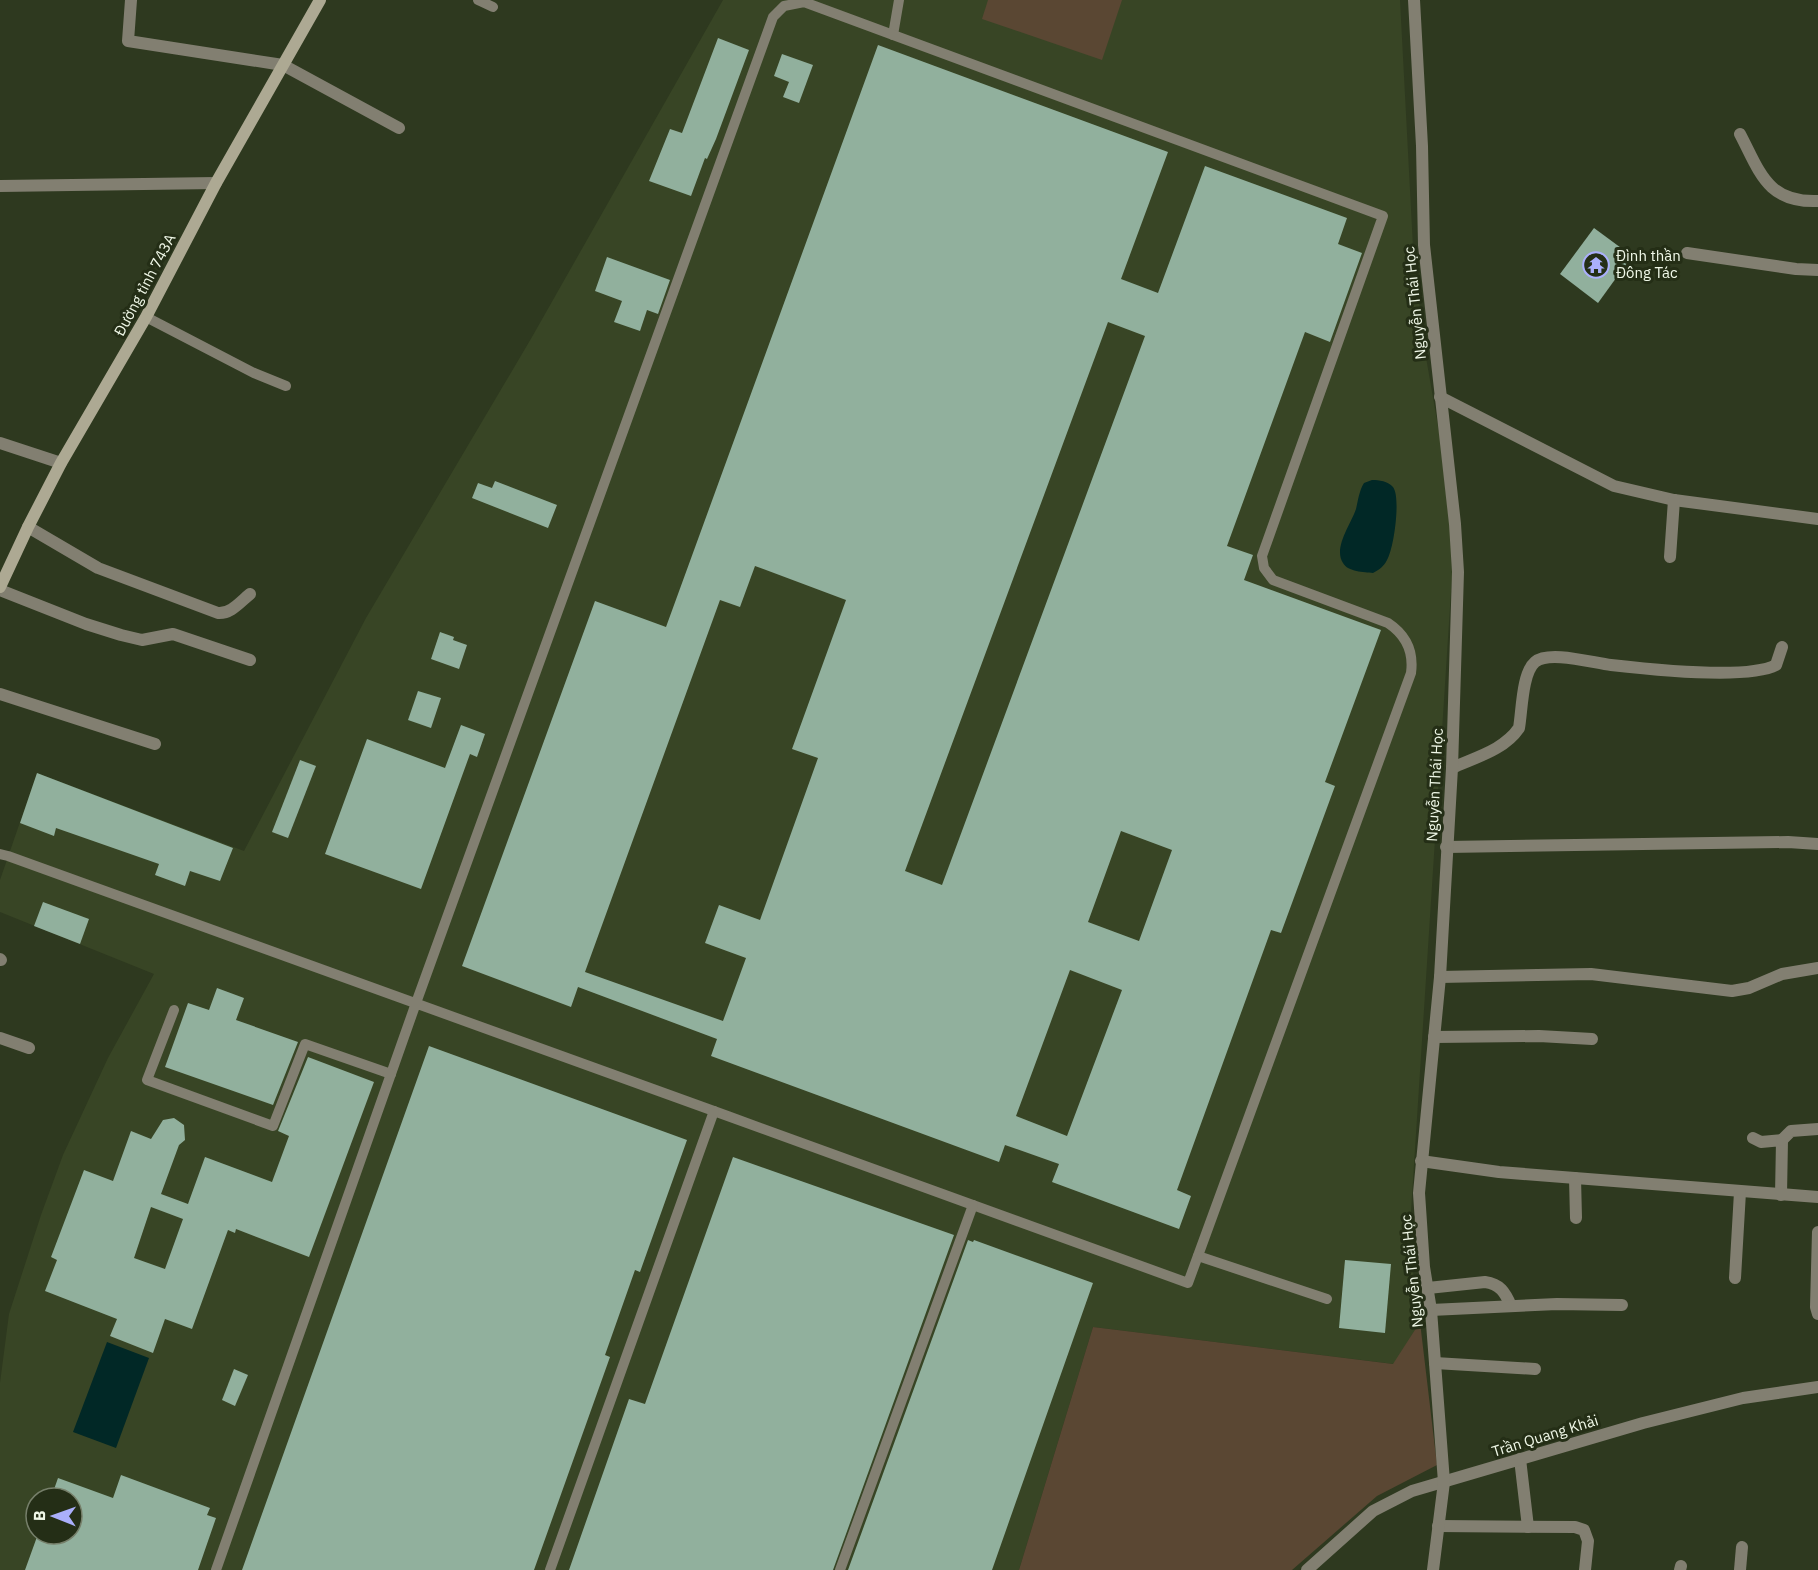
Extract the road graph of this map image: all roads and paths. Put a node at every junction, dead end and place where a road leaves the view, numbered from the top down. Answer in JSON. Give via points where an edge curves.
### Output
{"nodes":[{"id":1,"x":130,"y":0,"type":"edge"},
{"id":2,"x":320,"y":0,"type":"edge"},
{"id":3,"x":478,"y":0,"type":"edge"},
{"id":4,"x":899,"y":0,"type":"edge"},
{"id":5,"x":1414,"y":0,"type":"edge"},
{"id":6,"x":493,"y":7,"type":"dead end"},
{"id":7,"x":893,"y":35,"type":"junction"},
{"id":8,"x":283,"y":65,"type":"junction"},
{"id":9,"x":399,"y":128,"type":"dead end"},
{"id":10,"x":1740,"y":134,"type":"dead end"},
{"id":11,"x":216,"y":183,"type":"junction"},
{"id":12,"x":0,"y":186,"type":"edge"},
{"id":13,"x":1818,"y":201,"type":"edge"},
{"id":14,"x":1687,"y":253,"type":"dead end"},
{"id":15,"x":1818,"y":270,"type":"edge"},
{"id":16,"x":146,"y":317,"type":"junction"},
{"id":17,"x":286,"y":386,"type":"dead end"},
{"id":18,"x":1440,"y":397,"type":"junction"},
{"id":19,"x":0,"y":443,"type":"edge"},
{"id":20,"x":61,"y":463,"type":"junction"},
{"id":21,"x":1674,"y":500,"type":"junction"},
{"id":22,"x":1818,"y":519,"type":"edge"},
{"id":23,"x":28,"y":527,"type":"junction"},
{"id":24,"x":1670,"y":556,"type":"dead end"},
{"id":25,"x":0,"y":588,"type":"edge"},
{"id":26,"x":250,"y":594,"type":"dead end"},
{"id":27,"x":1782,"y":647,"type":"dead end"},
{"id":28,"x":250,"y":660,"type":"dead end"},
{"id":29,"x":0,"y":694,"type":"edge"},
{"id":30,"x":154,"y":744,"type":"dead end"},
{"id":31,"x":1452,"y":768,"type":"junction"},
{"id":32,"x":1818,"y":844,"type":"edge"},
{"id":33,"x":1446,"y":847,"type":"junction"},
{"id":34,"x":0,"y":854,"type":"edge"},
{"id":35,"x":1818,"y":968,"type":"edge"},
{"id":36,"x":1440,"y":976,"type":"junction"},
{"id":37,"x":416,"y":1004,"type":"junction"},
{"id":38,"x":174,"y":1010,"type":"dead end"},
{"id":39,"x":1434,"y":1037,"type":"junction"},
{"id":40,"x":0,"y":1038,"type":"edge"},
{"id":41,"x":1592,"y":1039,"type":"dead end"},
{"id":42,"x":29,"y":1048,"type":"dead end"},
{"id":43,"x":391,"y":1074,"type":"junction"},
{"id":44,"x":714,"y":1111,"type":"junction"},
{"id":45,"x":1818,"y":1129,"type":"edge"},
{"id":46,"x":1753,"y":1138,"type":"dead end"},
{"id":47,"x":1782,"y":1140,"type":"junction"},
{"id":48,"x":1421,"y":1161,"type":"junction"},
{"id":49,"x":1575,"y":1178,"type":"junction"},
{"id":50,"x":1740,"y":1192,"type":"junction"},
{"id":51,"x":1781,"y":1195,"type":"junction"},
{"id":52,"x":1818,"y":1197,"type":"edge"},
{"id":53,"x":973,"y":1205,"type":"junction"},
{"id":54,"x":1576,"y":1218,"type":"dead end"},
{"id":55,"x":1818,"y":1232,"type":"edge"},
{"id":56,"x":1198,"y":1256,"type":"junction"},
{"id":57,"x":1735,"y":1278,"type":"dead end"},
{"id":58,"x":1428,"y":1288,"type":"junction"},
{"id":59,"x":1327,"y":1299,"type":"dead end"},
{"id":60,"x":1622,"y":1305,"type":"dead end"},
{"id":61,"x":1510,"y":1306,"type":"junction"},
{"id":62,"x":1431,"y":1310,"type":"junction"},
{"id":63,"x":1818,"y":1314,"type":"edge"},
{"id":64,"x":1435,"y":1363,"type":"junction"},
{"id":65,"x":1535,"y":1369,"type":"dead end"},
{"id":66,"x":1818,"y":1387,"type":"edge"},
{"id":67,"x":1520,"y":1459,"type":"junction"},
{"id":68,"x":1444,"y":1482,"type":"junction"},
{"id":69,"x":1438,"y":1526,"type":"junction"},
{"id":70,"x":1528,"y":1527,"type":"junction"},
{"id":71,"x":1742,"y":1547,"type":"dead end"},
{"id":72,"x":216,"y":1570,"type":"edge"},
{"id":73,"x":550,"y":1570,"type":"edge"},
{"id":74,"x":840,"y":1570,"type":"edge"},
{"id":75,"x":1307,"y":1570,"type":"edge"},
{"id":76,"x":1433,"y":1570,"type":"edge"},
{"id":77,"x":1585,"y":1570,"type":"edge"},
{"id":78,"x":1740,"y":1570,"type":"edge"}],
"edges":[{"from":1,"to":8,"type":"street","via":[[128,41]]},
{"from":2,"to":8,"type":"main road","name":"Đường tỉnh 743A"},
{"from":3,"to":6,"type":"lane"},
{"from":4,"to":7,"type":"lane"},
{"from":5,"to":18,"type":"street","name":"Nguyễn Thái Học","via":[[1424,245]]},
{"from":7,"to":37,"type":"lane","via":[[804,2],[784,6],[773,17]]},
{"from":7,"to":56,"type":"lane","via":[[1383,216],[1262,556],[1264,568],[1273,580],[1397,629],[1409,647],[1411,673]]},
{"from":8,"to":9,"type":"street"},
{"from":8,"to":11,"type":"main road","name":"Đường tỉnh 743A"},
{"from":10,"to":13,"type":"street","via":[[1773,190],[1784,197]]},
{"from":11,"to":12,"type":"street"},
{"from":11,"to":16,"type":"main road","name":"Đường tỉnh 743A"},
{"from":14,"to":15,"type":"street"},
{"from":16,"to":17,"type":"lane"},
{"from":16,"to":20,"type":"main road","name":"Đường tỉnh 743A"},
{"from":18,"to":21,"type":"street","via":[[1614,486]]},
{"from":18,"to":31,"type":"street","name":"Nguyễn Thái Học","via":[[1458,572]]},
{"from":19,"to":20,"type":"street"},
{"from":20,"to":23,"type":"main road","name":"Đường tỉnh 743A"},
{"from":21,"to":22,"type":"street"},
{"from":21,"to":24,"type":"street"},
{"from":23,"to":25,"type":"main road","name":"Đường tỉnh 743A"},
{"from":23,"to":26,"type":"street","via":[[99,568],[218,613],[231,610]]},
{"from":25,"to":28,"type":"street","via":[[121,635],[142,640],[173,634]]},
{"from":27,"to":31,"type":"street","via":[[1776,665],[1729,672],[1544,658],[1534,663],[1526,675],[1519,728],[1514,735],[1503,745]]},
{"from":29,"to":30,"type":"street"},
{"from":31,"to":33,"type":"street","name":"Nguyễn Thái Học"},
{"from":32,"to":33,"type":"street"},
{"from":33,"to":36,"type":"street","name":"Nguyễn Thái Học"},
{"from":34,"to":37,"type":"lane"},
{"from":35,"to":36,"type":"street","via":[[1782,974],[1732,991],[1591,974]]},
{"from":36,"to":39,"type":"street","name":"Nguyễn Thái Học"},
{"from":37,"to":43,"type":"lane"},
{"from":37,"to":44,"type":"lane"},
{"from":38,"to":43,"type":"lane","via":[[147,1080],[273,1126],[304,1044]]},
{"from":39,"to":41,"type":"street"},
{"from":39,"to":48,"type":"street","name":"Nguyễn Thái Học"},
{"from":40,"to":42,"type":"street"},
{"from":43,"to":72,"type":"lane"},
{"from":44,"to":53,"type":"lane"},
{"from":44,"to":73,"type":"lane"},
{"from":45,"to":47,"type":"street","via":[[1791,1131]]},
{"from":46,"to":47,"type":"street","via":[[1761,1142]]},
{"from":47,"to":51,"type":"street"},
{"from":48,"to":49,"type":"street"},
{"from":48,"to":58,"type":"street","name":"Nguyễn Thái Học","via":[[1419,1193]]},
{"from":49,"to":50,"type":"street"},
{"from":49,"to":54,"type":"street"},
{"from":50,"to":51,"type":"street"},
{"from":50,"to":57,"type":"street"},
{"from":51,"to":52,"type":"street"},
{"from":53,"to":56,"type":"lane","via":[[1188,1283]]},
{"from":53,"to":74,"type":"lane"},
{"from":55,"to":63,"type":"street"},
{"from":56,"to":59,"type":"lane"},
{"from":58,"to":61,"type":"street","via":[[1485,1282],[1500,1287]]},
{"from":58,"to":62,"type":"street","name":"Nguyễn Thái Học"},
{"from":60,"to":61,"type":"street"},
{"from":61,"to":62,"type":"street"},
{"from":62,"to":64,"type":"street","name":"Nguyễn Thái Học"},
{"from":64,"to":65,"type":"street"},
{"from":64,"to":68,"type":"street","name":"Nguyễn Thái Học"},
{"from":66,"to":67,"type":"street","name":"Trần Quang Khải","via":[[1743,1398]]},
{"from":67,"to":68,"type":"street","name":"Trần Quang Khải"},
{"from":67,"to":70,"type":"street"},
{"from":68,"to":69,"type":"street","name":"Nguyễn Thái Học"},
{"from":68,"to":75,"type":"street","name":"Trần Quang Khải","via":[[1412,1491],[1373,1511]]},
{"from":69,"to":70,"type":"street"},
{"from":69,"to":76,"type":"street","name":"Nguyễn Thái Học"},
{"from":70,"to":77,"type":"street","via":[[1584,1530],[1588,1541]]},
{"from":71,"to":78,"type":"street"}]}
